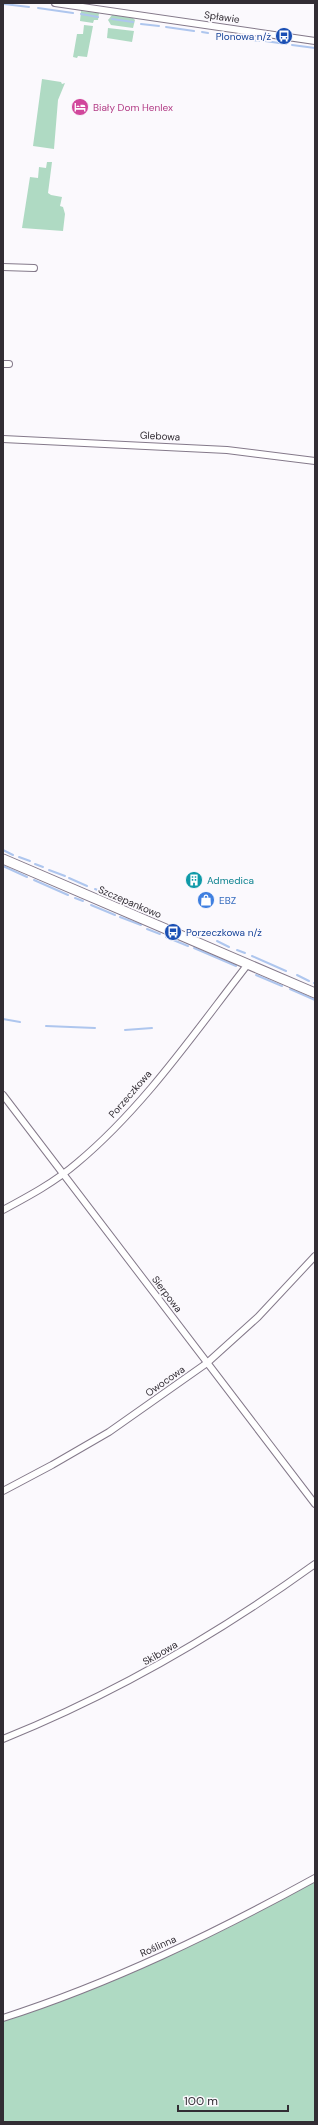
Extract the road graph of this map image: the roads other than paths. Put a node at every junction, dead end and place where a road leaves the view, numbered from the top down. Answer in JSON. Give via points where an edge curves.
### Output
{"nodes":[{"id":1,"x":55,"y":3,"type":"edge"},
{"id":2,"x":315,"y":41,"type":"edge"},
{"id":3,"x":3,"y":267,"type":"edge"},
{"id":4,"x":34,"y":268,"type":"dead end"},
{"id":5,"x":3,"y":439,"type":"edge"},
{"id":6,"x":315,"y":461,"type":"edge"},
{"id":7,"x":3,"y":859,"type":"edge"},
{"id":8,"x":248,"y":964,"type":"junction"},
{"id":9,"x":315,"y":993,"type":"edge"},
{"id":10,"x":3,"y":1095,"type":"edge"},
{"id":11,"x":63,"y":1174,"type":"junction"},
{"id":12,"x":3,"y":1210,"type":"edge"},
{"id":13,"x":315,"y":1256,"type":"edge"},
{"id":14,"x":207,"y":1363,"type":"junction"},
{"id":15,"x":3,"y":1491,"type":"edge"},
{"id":16,"x":315,"y":1504,"type":"edge"},
{"id":17,"x":315,"y":1564,"type":"edge"},
{"id":18,"x":3,"y":1739,"type":"edge"},
{"id":19,"x":315,"y":1878,"type":"edge"},
{"id":20,"x":3,"y":2018,"type":"edge"}],
"edges":[{"from":1,"to":2,"type":"street","name":"Spławie"},
{"from":3,"to":4,"type":"street"},
{"from":5,"to":6,"type":"street","name":"Glebowa","via":[[227,450]]},
{"from":7,"to":8,"type":"street","name":"Szczepankowo"},
{"from":8,"to":9,"type":"street","name":"Szczepankowo"},
{"from":8,"to":11,"type":"street","name":"Porzeczkowa","via":[[131,1109],[90,1152]]},
{"from":10,"to":11,"type":"street","name":"Sierpowa"},
{"from":11,"to":12,"type":"street","name":"Porzeczkowa"},
{"from":11,"to":14,"type":"street","name":"Sierpowa"},
{"from":13,"to":14,"type":"street","name":"Owocowa","via":[[258,1317]]},
{"from":14,"to":15,"type":"street","name":"Owocowa","via":[[102,1436]]},
{"from":14,"to":16,"type":"street","name":"Sierpowa"},
{"from":17,"to":18,"type":"street","name":"Skibowa","via":[[253,1608],[171,1658],[92,1700]]},
{"from":19,"to":20,"type":"street","name":"Roślinna","via":[[226,1926],[170,1952],[67,1995]]}]}
